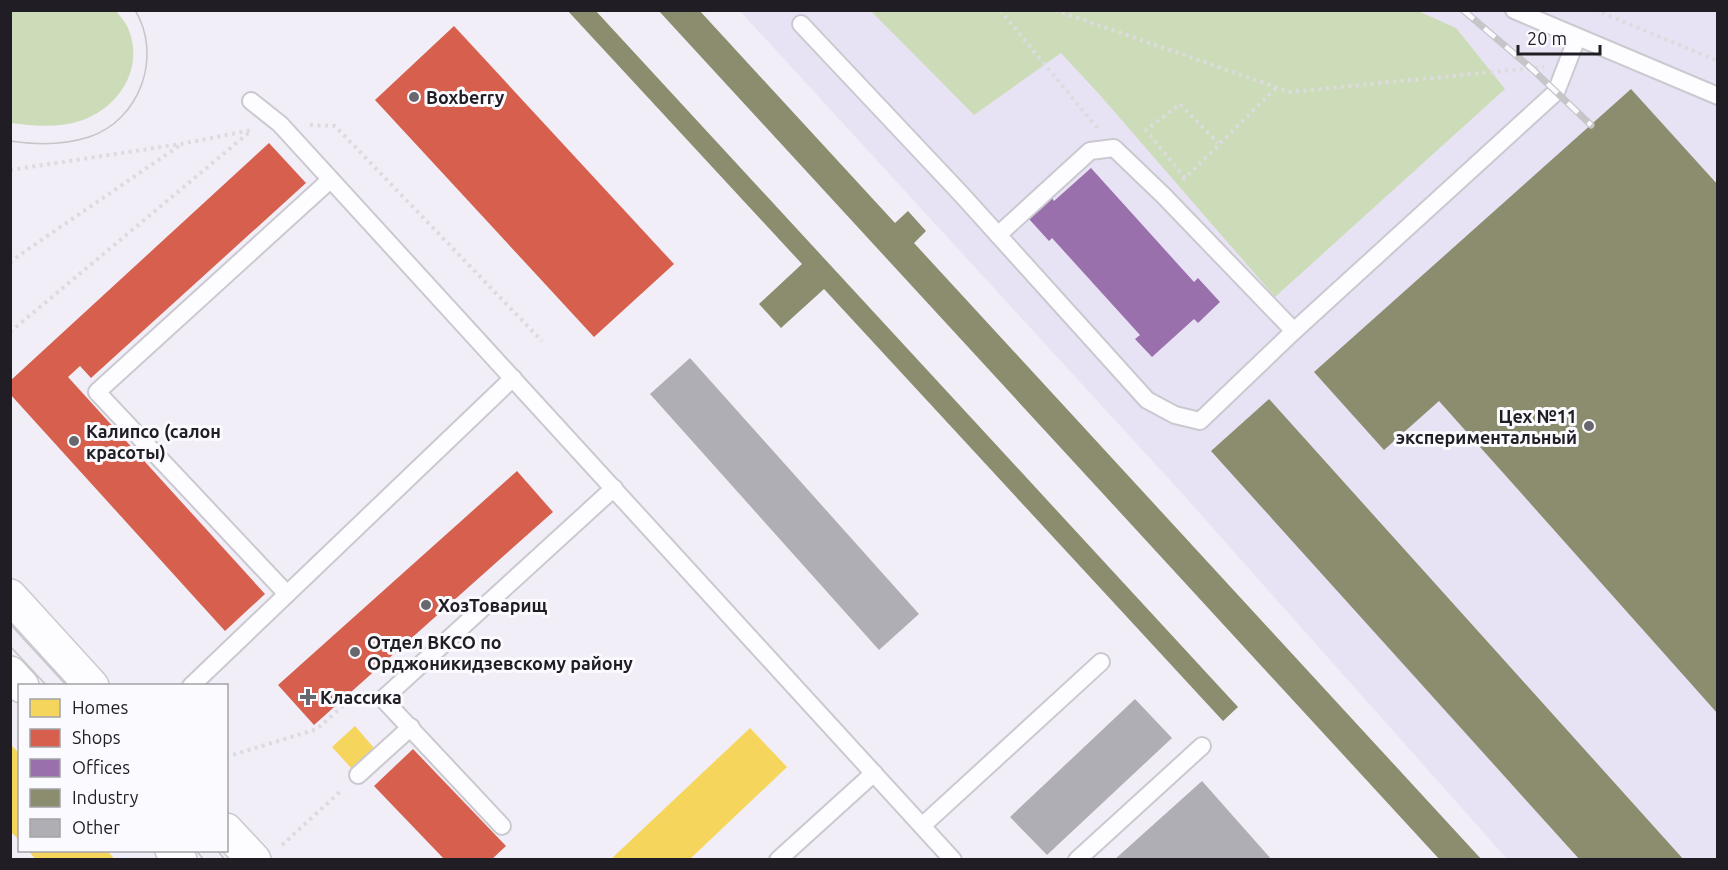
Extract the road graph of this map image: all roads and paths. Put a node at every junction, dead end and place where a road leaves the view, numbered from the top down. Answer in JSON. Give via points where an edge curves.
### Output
{"nodes":[{"id":1,"x":1000,"y":10,"type":"edge"},
{"id":2,"x":1055,"y":10,"type":"edge"},
{"id":3,"x":1514,"y":10,"type":"edge"},
{"id":4,"x":1595,"y":10,"type":"edge"},
{"id":5,"x":801,"y":24,"type":"dead end"},
{"id":6,"x":1577,"y":38,"type":"junction"},
{"id":7,"x":1718,"y":61,"type":"edge"},
{"id":8,"x":1566,"y":65,"type":"junction"},
{"id":9,"x":1276,"y":88,"type":"junction"},
{"id":10,"x":1718,"y":96,"type":"edge"},
{"id":11,"x":251,"y":101,"type":"dead end"},
{"id":12,"x":280,"y":124,"type":"junction"},
{"id":13,"x":252,"y":130,"type":"junction"},
{"id":14,"x":1218,"y":143,"type":"junction"},
{"id":15,"x":181,"y":144,"type":"junction"},
{"id":16,"x":1114,"y":148,"type":"junction"},
{"id":17,"x":10,"y":170,"type":"edge"},
{"id":18,"x":1185,"y":178,"type":"junction"},
{"id":19,"x":330,"y":180,"type":"junction"},
{"id":20,"x":1164,"y":196,"type":"junction"},
{"id":21,"x":999,"y":235,"type":"junction"},
{"id":22,"x":10,"y":263,"type":"edge"},
{"id":23,"x":1294,"y":331,"type":"junction"},
{"id":24,"x":10,"y":332,"type":"edge"},
{"id":25,"x":542,"y":341,"type":"dead end"},
{"id":26,"x":513,"y":378,"type":"junction"},
{"id":27,"x":614,"y":488,"type":"junction"},
{"id":28,"x":287,"y":594,"type":"junction"},
{"id":29,"x":10,"y":596,"type":"edge"},
{"id":30,"x":1101,"y":662,"type":"dead end"},
{"id":31,"x":90,"y":684,"type":"edge"},
{"id":32,"x":193,"y":684,"type":"edge"},
{"id":33,"x":383,"y":699,"type":"junction"},
{"id":34,"x":411,"y":728,"type":"junction"},
{"id":35,"x":1202,"y":746,"type":"dead end"},
{"id":36,"x":228,"y":756,"type":"edge"},
{"id":37,"x":874,"y":773,"type":"junction"},
{"id":38,"x":358,"y":775,"type":"joint"},
{"id":39,"x":502,"y":826,"type":"dead end"},
{"id":40,"x":922,"y":826,"type":"junction"},
{"id":41,"x":228,"y":831,"type":"edge"},
{"id":42,"x":268,"y":852,"type":"edge"},
{"id":43,"x":778,"y":860,"type":"edge"},
{"id":44,"x":953,"y":860,"type":"edge"},
{"id":45,"x":1077,"y":860,"type":"edge"}],
"edges":[{"from":1,"to":16,"type":"path"},
{"from":2,"to":9,"type":"path"},
{"from":3,"to":6,"type":"lane"},
{"from":4,"to":7,"type":"path"},
{"from":5,"to":21,"type":"lane"},
{"from":6,"to":8,"type":"lane"},
{"from":6,"to":10,"type":"lane"},
{"from":8,"to":9,"type":"path","via":[[1290,92]]},
{"from":8,"to":23,"type":"lane","via":[[1556,92]]},
{"from":9,"to":14,"type":"path"},
{"from":11,"to":12,"type":"lane"},
{"from":12,"to":13,"type":"path"},
{"from":12,"to":19,"type":"lane"},
{"from":12,"to":25,"type":"path","via":[[335,126]]},
{"from":13,"to":15,"type":"path"},
{"from":13,"to":24,"type":"path"},
{"from":14,"to":18,"type":"path"},
{"from":14,"to":18,"type":"path","via":[[1180,104],[1146,130]]},
{"from":15,"to":17,"type":"path"},
{"from":15,"to":22,"type":"path"},
{"from":16,"to":20,"type":"lane"},
{"from":16,"to":21,"type":"lane","via":[[1090,151]]},
{"from":18,"to":20,"type":"path"},
{"from":19,"to":26,"type":"lane"},
{"from":19,"to":28,"type":"lane","via":[[97,392]]},
{"from":20,"to":23,"type":"lane"},
{"from":21,"to":23,"type":"lane","via":[[1147,400],[1175,415],[1200,421]]},
{"from":26,"to":27,"type":"lane"},
{"from":26,"to":28,"type":"lane"},
{"from":27,"to":33,"type":"lane"},
{"from":27,"to":37,"type":"lane"},
{"from":28,"to":32,"type":"lane"},
{"from":29,"to":31,"type":"main road"},
{"from":30,"to":40,"type":"lane"},
{"from":33,"to":34,"type":"lane"},
{"from":33,"to":36,"type":"path","via":[[356,694],[317,729]]},
{"from":34,"to":38,"type":"lane"},
{"from":34,"to":39,"type":"lane"},
{"from":35,"to":45,"type":"lane"},
{"from":37,"to":40,"type":"lane"},
{"from":37,"to":43,"type":"lane"},
{"from":38,"to":42,"type":"path"},
{"from":40,"to":44,"type":"lane"},
{"from":41,"to":42,"type":"main road"}]}
